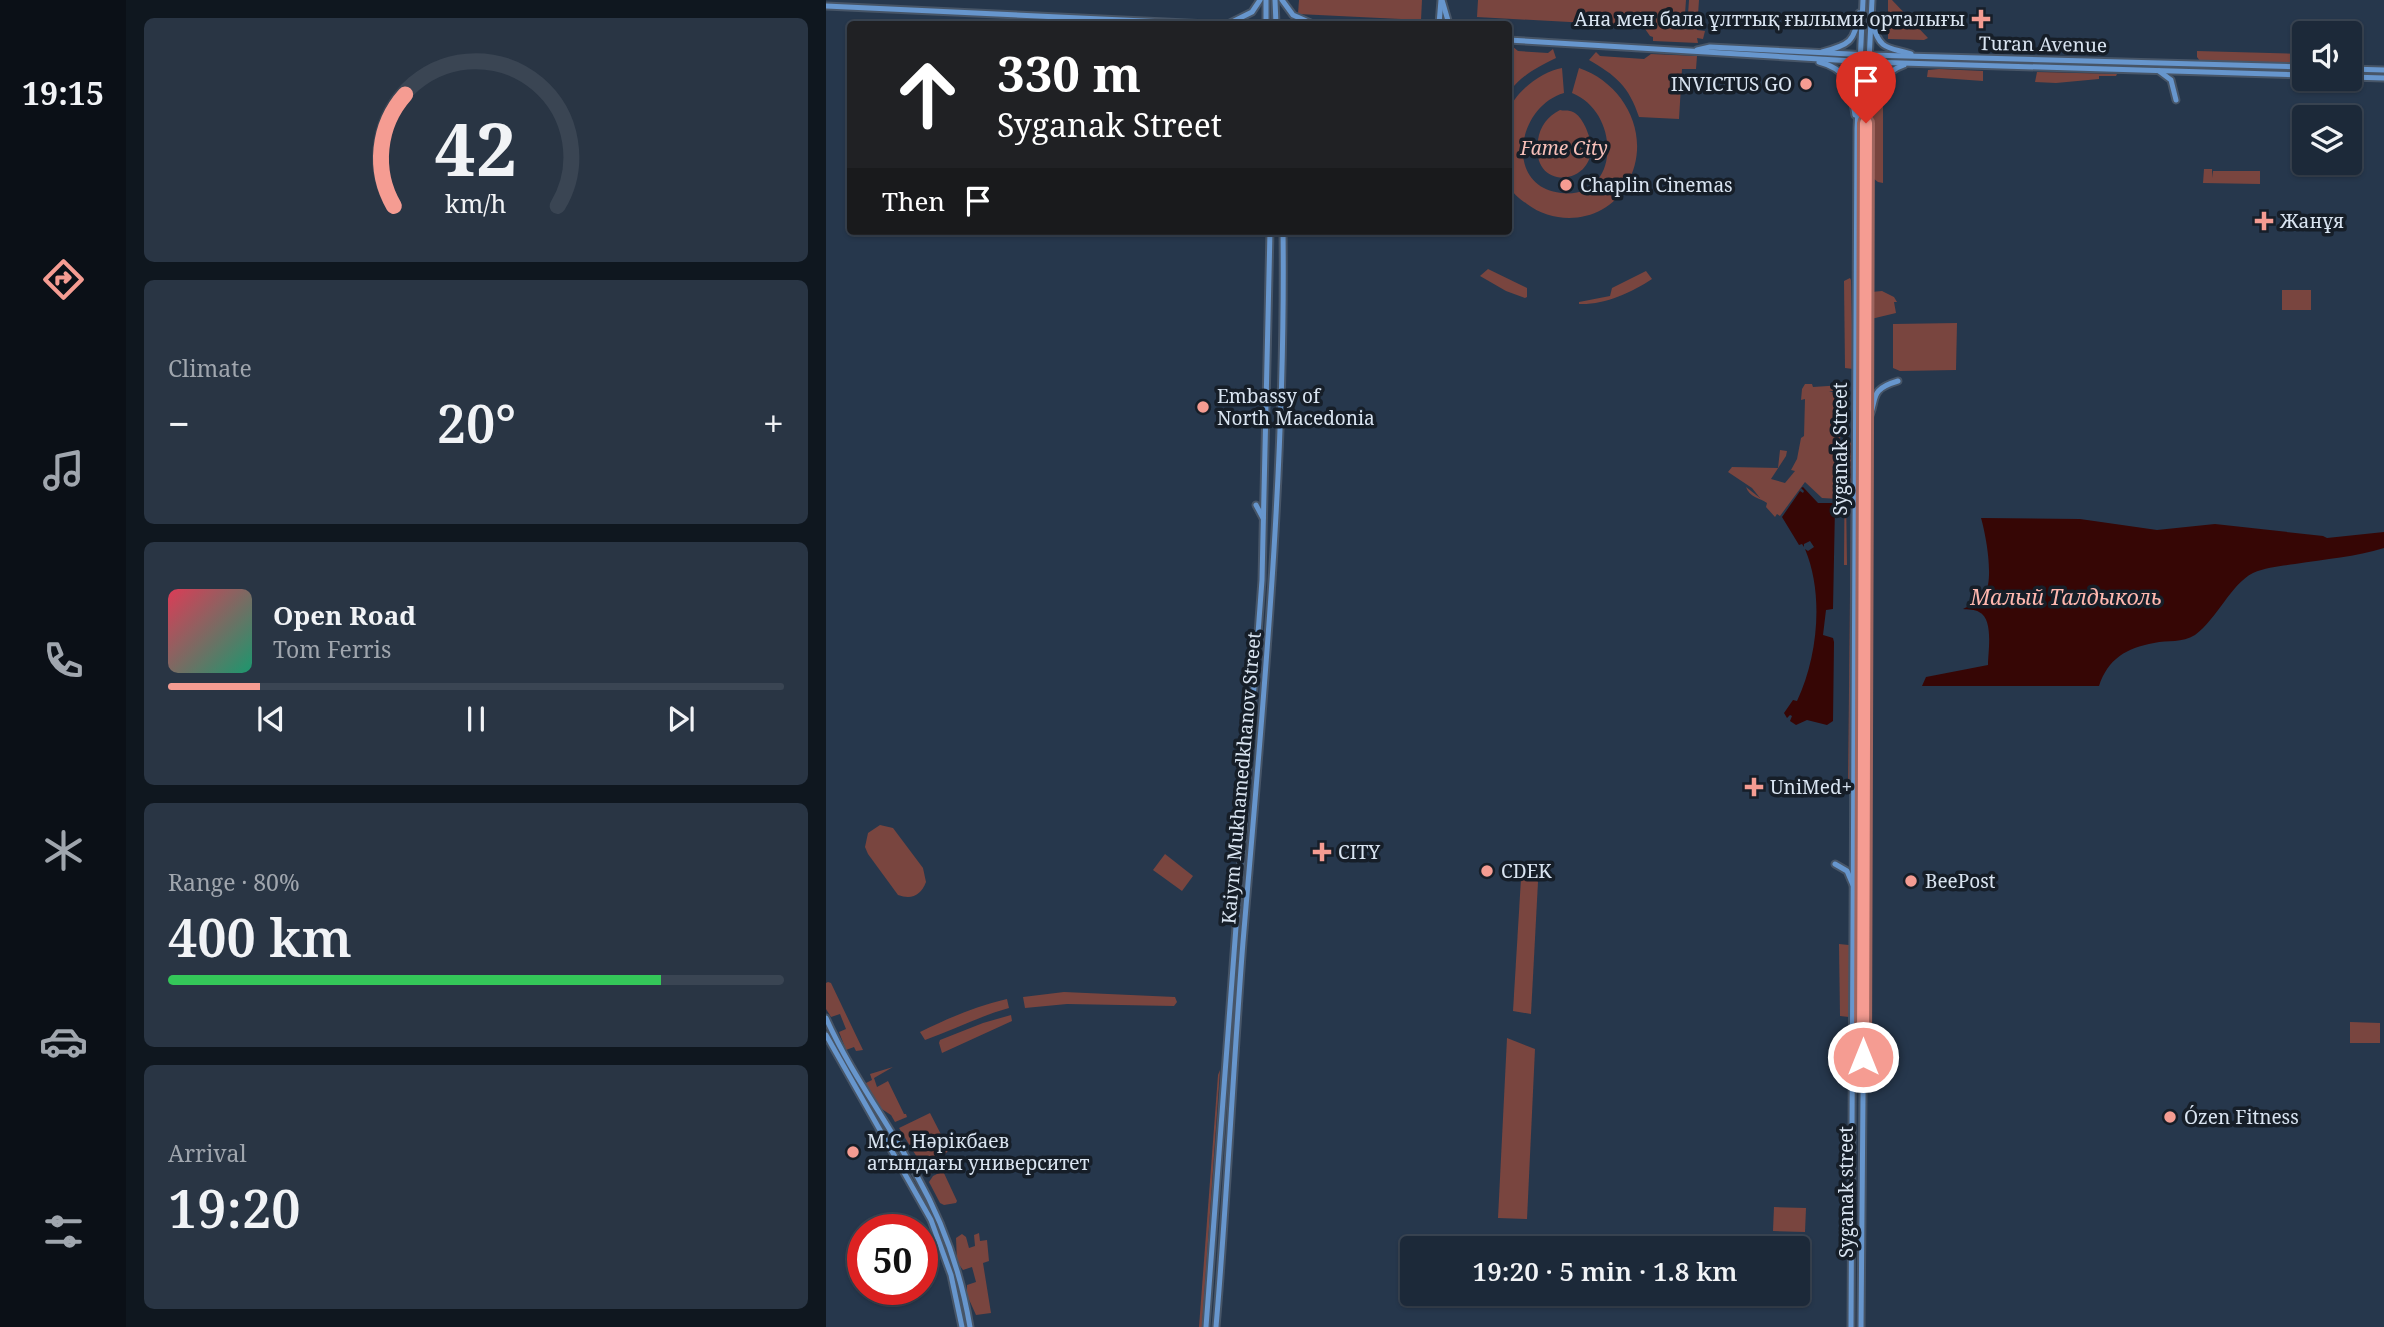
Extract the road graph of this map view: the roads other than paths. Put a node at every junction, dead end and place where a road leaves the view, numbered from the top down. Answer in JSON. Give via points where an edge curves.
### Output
{"nodes":[{"id":1,"x":1260,"y":0,"type":"edge"},
{"id":2,"x":1266,"y":0,"type":"edge"},
{"id":3,"x":1275,"y":0,"type":"edge"},
{"id":4,"x":1282,"y":0,"type":"edge"},
{"id":5,"x":1441,"y":0,"type":"edge"},
{"id":6,"x":1862,"y":0,"type":"edge"},
{"id":7,"x":1872,"y":0,"type":"edge"},
{"id":8,"x":826,"y":6,"type":"edge"},
{"id":9,"x":1871,"y":18,"type":"junction"},
{"id":10,"x":1144,"y":21,"type":"edge"},
{"id":11,"x":1234,"y":21,"type":"edge"},
{"id":12,"x":1266,"y":21,"type":"edge"},
{"id":13,"x":1276,"y":21,"type":"edge"},
{"id":14,"x":1306,"y":21,"type":"edge"},
{"id":15,"x":1439,"y":21,"type":"edge"},
{"id":16,"x":1447,"y":21,"type":"edge"},
{"id":17,"x":1512,"y":40,"type":"edge"},
{"id":18,"x":1697,"y":50,"type":"junction"},
{"id":19,"x":1816,"y":53,"type":"junction"},
{"id":20,"x":1917,"y":57,"type":"junction"},
{"id":21,"x":1860,"y":58,"type":"junction"},
{"id":22,"x":1801,"y":59,"type":"junction"},
{"id":23,"x":1869,"y":59,"type":"junction"},
{"id":24,"x":1908,"y":63,"type":"junction"},
{"id":25,"x":2292,"y":67,"type":"edge"},
{"id":26,"x":2362,"y":69,"type":"edge"},
{"id":27,"x":2384,"y":70,"type":"edge"},
{"id":28,"x":2160,"y":71,"type":"junction"},
{"id":29,"x":2292,"y":75,"type":"edge"},
{"id":30,"x":2362,"y":77,"type":"edge"},
{"id":31,"x":2384,"y":78,"type":"edge"},
{"id":32,"x":2176,"y":100,"type":"dead end"},
{"id":33,"x":1866,"y":123,"type":"junction"},
{"id":34,"x":1857,"y":129,"type":"junction"},
{"id":35,"x":1270,"y":235,"type":"edge"},
{"id":36,"x":1283,"y":235,"type":"edge"},
{"id":37,"x":1898,"y":381,"type":"dead end"},
{"id":38,"x":1267,"y":392,"type":"junction"},
{"id":39,"x":1260,"y":400,"type":"dead end"},
{"id":40,"x":1865,"y":424,"type":"junction"},
{"id":41,"x":1256,"y":505,"type":"dead end"},
{"id":42,"x":1264,"y":519,"type":"junction"},
{"id":43,"x":1835,"y":864,"type":"dead end"},
{"id":44,"x":1855,"y":888,"type":"junction"},
{"id":45,"x":1854,"y":996,"type":"junction"},
{"id":46,"x":1863,"y":1004,"type":"junction"},
{"id":47,"x":826,"y":1018,"type":"edge"},
{"id":48,"x":1853,"y":1030,"type":"junction"},
{"id":49,"x":826,"y":1035,"type":"edge"},
{"id":50,"x":1863,"y":1039,"type":"junction"},
{"id":51,"x":1852,"y":1235,"type":"junction"},
{"id":52,"x":1861,"y":1243,"type":"junction"},
{"id":53,"x":1852,"y":1255,"type":"junction"},
{"id":54,"x":1861,"y":1266,"type":"junction"},
{"id":55,"x":962,"y":1327,"type":"edge"},
{"id":56,"x":970,"y":1327,"type":"edge"},
{"id":57,"x":1206,"y":1327,"type":"edge"},
{"id":58,"x":1216,"y":1327,"type":"edge"},
{"id":59,"x":1851,"y":1327,"type":"edge"},
{"id":60,"x":1861,"y":1327,"type":"edge"}],
"edges":[{"from":1,"to":11,"type":"main road","via":[[1252,12]]},
{"from":2,"to":12,"type":"main road"},
{"from":3,"to":13,"type":"main road"},
{"from":4,"to":14,"type":"main road","via":[[1293,15]]},
{"from":5,"to":15,"type":"main road"},
{"from":5,"to":16,"type":"main road"},
{"from":6,"to":19,"type":"main road","via":[[1851,41]]},
{"from":6,"to":21,"type":"main road","name":"Syganak Street"},
{"from":7,"to":9,"type":"main road","name":"Syganak Street"},
{"from":8,"to":10,"type":"main road"},
{"from":9,"to":20,"type":"main road","via":[[1883,45]]},
{"from":9,"to":23,"type":"main road","name":"Syganak Street"},
{"from":17,"to":18,"type":"main road","name":"Turan Avenue"},
{"from":18,"to":19,"type":"main road","name":"Turan Avenue"},
{"from":18,"to":22,"type":"main road","name":"Turan Avenue"},
{"from":19,"to":21,"type":"main road","name":"Turan Avenue"},
{"from":20,"to":23,"type":"main road","name":"Turan Avenue"},
{"from":20,"to":25,"type":"main road","name":"Turan Avenue"},
{"from":21,"to":22,"type":"main road","name":"Turan Avenue"},
{"from":21,"to":23,"type":"main road","name":"Turan Avenue"},
{"from":21,"to":34,"type":"main road","name":"Syganak Street"},
{"from":22,"to":34,"type":"main road","via":[[1833,67],[1845,77]]},
{"from":23,"to":24,"type":"main road","name":"Turan Avenue"},
{"from":23,"to":33,"type":"main road","name":"Syganak Street"},
{"from":24,"to":28,"type":"main road","name":"Turan Avenue"},
{"from":24,"to":33,"type":"main road","via":[[1881,81]]},
{"from":26,"to":27,"type":"main road"},
{"from":28,"to":29,"type":"main road","name":"Turan Avenue"},
{"from":28,"to":32,"type":"main road","via":[[2171,80]]},
{"from":30,"to":31,"type":"main road"},
{"from":33,"to":40,"type":"main road","name":"Syganak Street"},
{"from":34,"to":44,"type":"main road","name":"Syganak Street"},
{"from":35,"to":38,"type":"main road","name":"Kaiym Mukhamedkhanov Street"},
{"from":36,"to":58,"type":"main road","name":"Kaiym Mukhamedkhanov Street","via":[[1272,587]]},
{"from":37,"to":40,"type":"main road","via":[[1881,386]]},
{"from":38,"to":39,"type":"main road"},
{"from":38,"to":42,"type":"main road","name":"Kaiym Mukhamedkhanov Street"},
{"from":40,"to":46,"type":"main road","name":"Syganak Street"},
{"from":41,"to":42,"type":"main road"},
{"from":42,"to":57,"type":"main road","name":"Kaiym Mukhamedkhanov Street"},
{"from":43,"to":44,"type":"main road","via":[[1847,871]]},
{"from":44,"to":45,"type":"main road","name":"Syganak Street"},
{"from":45,"to":46,"type":"main road"},
{"from":45,"to":48,"type":"main road","name":"Syganak street"},
{"from":46,"to":50,"type":"main road","name":"Syganak street"},
{"from":47,"to":56,"type":"main road","via":[[937,1216],[953,1256]]},
{"from":48,"to":50,"type":"main road"},
{"from":48,"to":51,"type":"main road","name":"Syganak street"},
{"from":49,"to":55,"type":"main road","via":[[931,1220],[951,1275]]},
{"from":50,"to":52,"type":"main road","name":"Syganak street"},
{"from":51,"to":52,"type":"main road"},
{"from":51,"to":53,"type":"main road","name":"Syganak street"},
{"from":52,"to":54,"type":"main road","name":"Syganak street"},
{"from":53,"to":54,"type":"main road","via":[[1859,1258]]},
{"from":53,"to":59,"type":"main road","name":"Syganak street"},
{"from":54,"to":60,"type":"main road","name":"Syganak street"}]}
